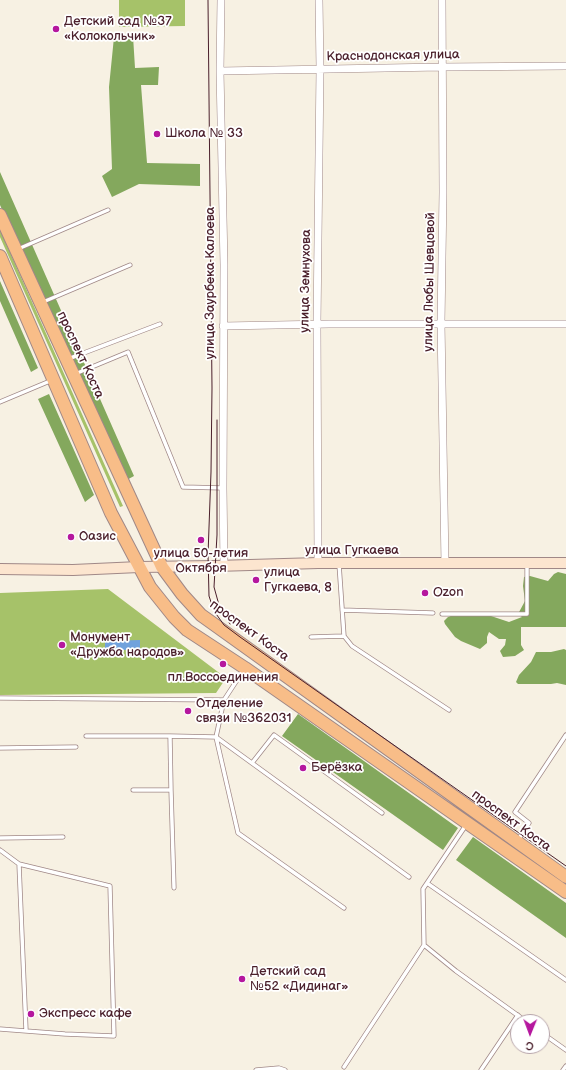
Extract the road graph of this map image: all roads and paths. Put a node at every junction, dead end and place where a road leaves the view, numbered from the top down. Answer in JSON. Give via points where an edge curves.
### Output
{"nodes":[{"id":1,"x":221,"y":0,"type":"edge"},
{"id":2,"x":320,"y":0,"type":"edge"},
{"id":3,"x":442,"y":0,"type":"edge"},
{"id":4,"x":566,"y":66,"type":"edge"},
{"id":5,"x":441,"y":67,"type":"junction"},
{"id":6,"x":320,"y":69,"type":"junction"},
{"id":7,"x":220,"y":71,"type":"junction"},
{"id":8,"x":108,"y":210,"type":"dead end"},
{"id":9,"x":0,"y":215,"type":"edge"},
{"id":10,"x":16,"y":250,"type":"junction"},
{"id":11,"x":0,"y":256,"type":"edge"},
{"id":12,"x":130,"y":265,"type":"dead end"},
{"id":13,"x":40,"y":303,"type":"junction"},
{"id":14,"x":160,"y":324,"type":"dead end"},
{"id":15,"x":317,"y":324,"type":"junction"},
{"id":16,"x":441,"y":324,"type":"junction"},
{"id":17,"x":566,"y":324,"type":"edge"},
{"id":18,"x":223,"y":326,"type":"junction"},
{"id":19,"x":66,"y":360,"type":"junction"},
{"id":20,"x":74,"y":375,"type":"junction"},
{"id":21,"x":54,"y":379,"type":"junction"},
{"id":22,"x":0,"y":402,"type":"edge"},
{"id":23,"x":223,"y":488,"type":"junction"},
{"id":24,"x":318,"y":563,"type":"junction"},
{"id":25,"x":339,"y":563,"type":"junction"},
{"id":26,"x":527,"y":563,"type":"junction"},
{"id":27,"x":566,"y":563,"type":"edge"},
{"id":28,"x":445,"y":564,"type":"junction"},
{"id":29,"x":224,"y":566,"type":"junction"},
{"id":30,"x":139,"y":567,"type":"junction"},
{"id":31,"x":162,"y":567,"type":"junction"},
{"id":32,"x":0,"y":569,"type":"edge"},
{"id":33,"x":342,"y":610,"type":"junction"},
{"id":34,"x":433,"y":613,"type":"dead end"},
{"id":35,"x":442,"y":614,"type":"dead end"},
{"id":36,"x":344,"y":636,"type":"junction"},
{"id":37,"x":311,"y":637,"type":"dead end"},
{"id":38,"x":245,"y":668,"type":"junction"},
{"id":39,"x":0,"y":698,"type":"edge"},
{"id":40,"x":224,"y":700,"type":"junction"},
{"id":41,"x":449,"y":710,"type":"dead end"},
{"id":42,"x":566,"y":735,"type":"edge"},
{"id":43,"x":86,"y":736,"type":"dead end"},
{"id":44,"x":170,"y":736,"type":"junction"},
{"id":45,"x":216,"y":737,"type":"junction"},
{"id":46,"x":76,"y":747,"type":"dead end"},
{"id":47,"x":0,"y":748,"type":"edge"},
{"id":48,"x":252,"y":763,"type":"junction"},
{"id":49,"x":133,"y":790,"type":"dead end"},
{"id":50,"x":171,"y":790,"type":"junction"},
{"id":51,"x":382,"y":813,"type":"dead end"},
{"id":52,"x":467,"y":823,"type":"junction"},
{"id":53,"x":63,"y":837,"type":"dead end"},
{"id":54,"x":0,"y":838,"type":"edge"},
{"id":55,"x":517,"y":842,"type":"junction"},
{"id":56,"x":0,"y":850,"type":"edge"},
{"id":57,"x":19,"y":864,"type":"junction"},
{"id":58,"x":566,"y":877,"type":"edge"},
{"id":59,"x":409,"y":878,"type":"dead end"},
{"id":60,"x":427,"y":883,"type":"junction"},
{"id":61,"x":174,"y":888,"type":"dead end"},
{"id":62,"x":566,"y":892,"type":"edge"},
{"id":63,"x":344,"y":908,"type":"dead end"},
{"id":64,"x":424,"y":945,"type":"junction"},
{"id":65,"x":566,"y":980,"type":"edge"},
{"id":66,"x":517,"y":1014,"type":"edge"},
{"id":67,"x":510,"y":1027,"type":"edge"},
{"id":68,"x":0,"y":1029,"type":"edge"},
{"id":69,"x":26,"y":1030,"type":"junction"},
{"id":70,"x":550,"y":1039,"type":"edge"},
{"id":71,"x":566,"y":1050,"type":"edge"},
{"id":72,"x":566,"y":1066,"type":"edge"},
{"id":73,"x":344,"y":1067,"type":"dead end"},
{"id":74,"x":256,"y":1070,"type":"edge"},
{"id":75,"x":285,"y":1070,"type":"edge"},
{"id":76,"x":481,"y":1070,"type":"edge"},
{"id":77,"x":563,"y":1070,"type":"edge"}],
"edges":[{"from":1,"to":7,"type":"street","name":"улица Заурбека Калоева"},
{"from":2,"to":6,"type":"street","name":"улица Земнухова"},
{"from":3,"to":5,"type":"street","name":"улица Любы Шевцовой"},
{"from":4,"to":5,"type":"street","name":"Краснодонская улица"},
{"from":5,"to":6,"type":"street","name":"Краснодонская улица"},
{"from":5,"to":16,"type":"street","name":"улица Любы Шевцовой"},
{"from":6,"to":7,"type":"street","name":"Краснодонская улица"},
{"from":6,"to":15,"type":"street","name":"улица Земнухова"},
{"from":7,"to":18,"type":"street","name":"улица Заурбека Калоева"},
{"from":8,"to":10,"type":"lane"},
{"from":9,"to":10,"type":"main road","name":"проспект Коста"},
{"from":10,"to":13,"type":"main road","name":"проспект Коста"},
{"from":11,"to":21,"type":"main road","name":"проспект Коста"},
{"from":12,"to":13,"type":"lane"},
{"from":13,"to":19,"type":"main road","name":"проспект Коста"},
{"from":14,"to":19,"type":"lane"},
{"from":15,"to":16,"type":"street"},
{"from":15,"to":18,"type":"street"},
{"from":15,"to":24,"type":"street","name":"улица Земнухова"},
{"from":16,"to":17,"type":"street"},
{"from":16,"to":28,"type":"street","name":"улица Любы Шевцовой"},
{"from":18,"to":23,"type":"street","name":"улица Заурбека Калоева"},
{"from":19,"to":20,"type":"main road","name":"проспект Коста"},
{"from":20,"to":23,"type":"lane","via":[[128,352],[183,487]]},
{"from":20,"to":31,"type":"main road","name":"проспект Коста"},
{"from":21,"to":22,"type":"lane"},
{"from":21,"to":30,"type":"main road","name":"проспект Коста","via":[[111,513]]},
{"from":23,"to":29,"type":"street","name":"улица Заурбека Калоева"},
{"from":24,"to":25,"type":"street","name":"улица Гугкаева"},
{"from":24,"to":29,"type":"street","name":"улица Гугкаева"},
{"from":25,"to":28,"type":"street","name":"улица Гугкаева"},
{"from":25,"to":33,"type":"lane"},
{"from":26,"to":27,"type":"street","name":"улица Гугкаева"},
{"from":26,"to":28,"type":"street","name":"улица Гугкаева"},
{"from":26,"to":35,"type":"lane","via":[[527,614]]},
{"from":29,"to":31,"type":"street","name":"улица Гугкаева"},
{"from":30,"to":31,"type":"street","name":"улица Гугкаева"},
{"from":30,"to":32,"type":"street","via":[[73,570]]},
{"from":30,"to":38,"type":"main road","name":"проспект Коста","via":[[159,599],[186,629]]},
{"from":31,"to":55,"type":"main road","name":"проспект Коста","via":[[201,615]]},
{"from":33,"to":34,"type":"lane"},
{"from":33,"to":36,"type":"lane"},
{"from":36,"to":37,"type":"lane"},
{"from":36,"to":41,"type":"lane","via":[[352,646]]},
{"from":38,"to":40,"type":"lane"},
{"from":38,"to":52,"type":"main road","name":"проспект Коста"},
{"from":39,"to":40,"type":"lane"},
{"from":40,"to":45,"type":"lane"},
{"from":42,"to":55,"type":"lane","via":[[515,812],[529,823]]},
{"from":43,"to":44,"type":"lane"},
{"from":44,"to":45,"type":"lane"},
{"from":44,"to":50,"type":"lane"},
{"from":45,"to":48,"type":"lane"},
{"from":45,"to":63,"type":"lane","via":[[238,833]]},
{"from":46,"to":47,"type":"lane"},
{"from":48,"to":51,"type":"lane","via":[[274,735]]},
{"from":48,"to":59,"type":"lane"},
{"from":49,"to":50,"type":"lane"},
{"from":50,"to":61,"type":"lane"},
{"from":52,"to":60,"type":"lane"},
{"from":52,"to":62,"type":"main road","name":"проспект Коста"},
{"from":53,"to":54,"type":"lane"},
{"from":55,"to":58,"type":"main road","name":"проспект Коста"},
{"from":56,"to":57,"type":"lane"},
{"from":57,"to":69,"type":"lane"},
{"from":57,"to":69,"type":"lane","via":[[110,886],[114,1036]]},
{"from":60,"to":64,"type":"lane","via":[[423,889]]},
{"from":60,"to":65,"type":"lane"},
{"from":64,"to":66,"type":"lane"},
{"from":64,"to":73,"type":"lane"},
{"from":67,"to":76,"type":"lane"},
{"from":68,"to":69,"type":"lane"},
{"from":70,"to":71,"type":"lane"},
{"from":72,"to":77,"type":"lane"},
{"from":74,"to":75,"type":"lane"}]}
